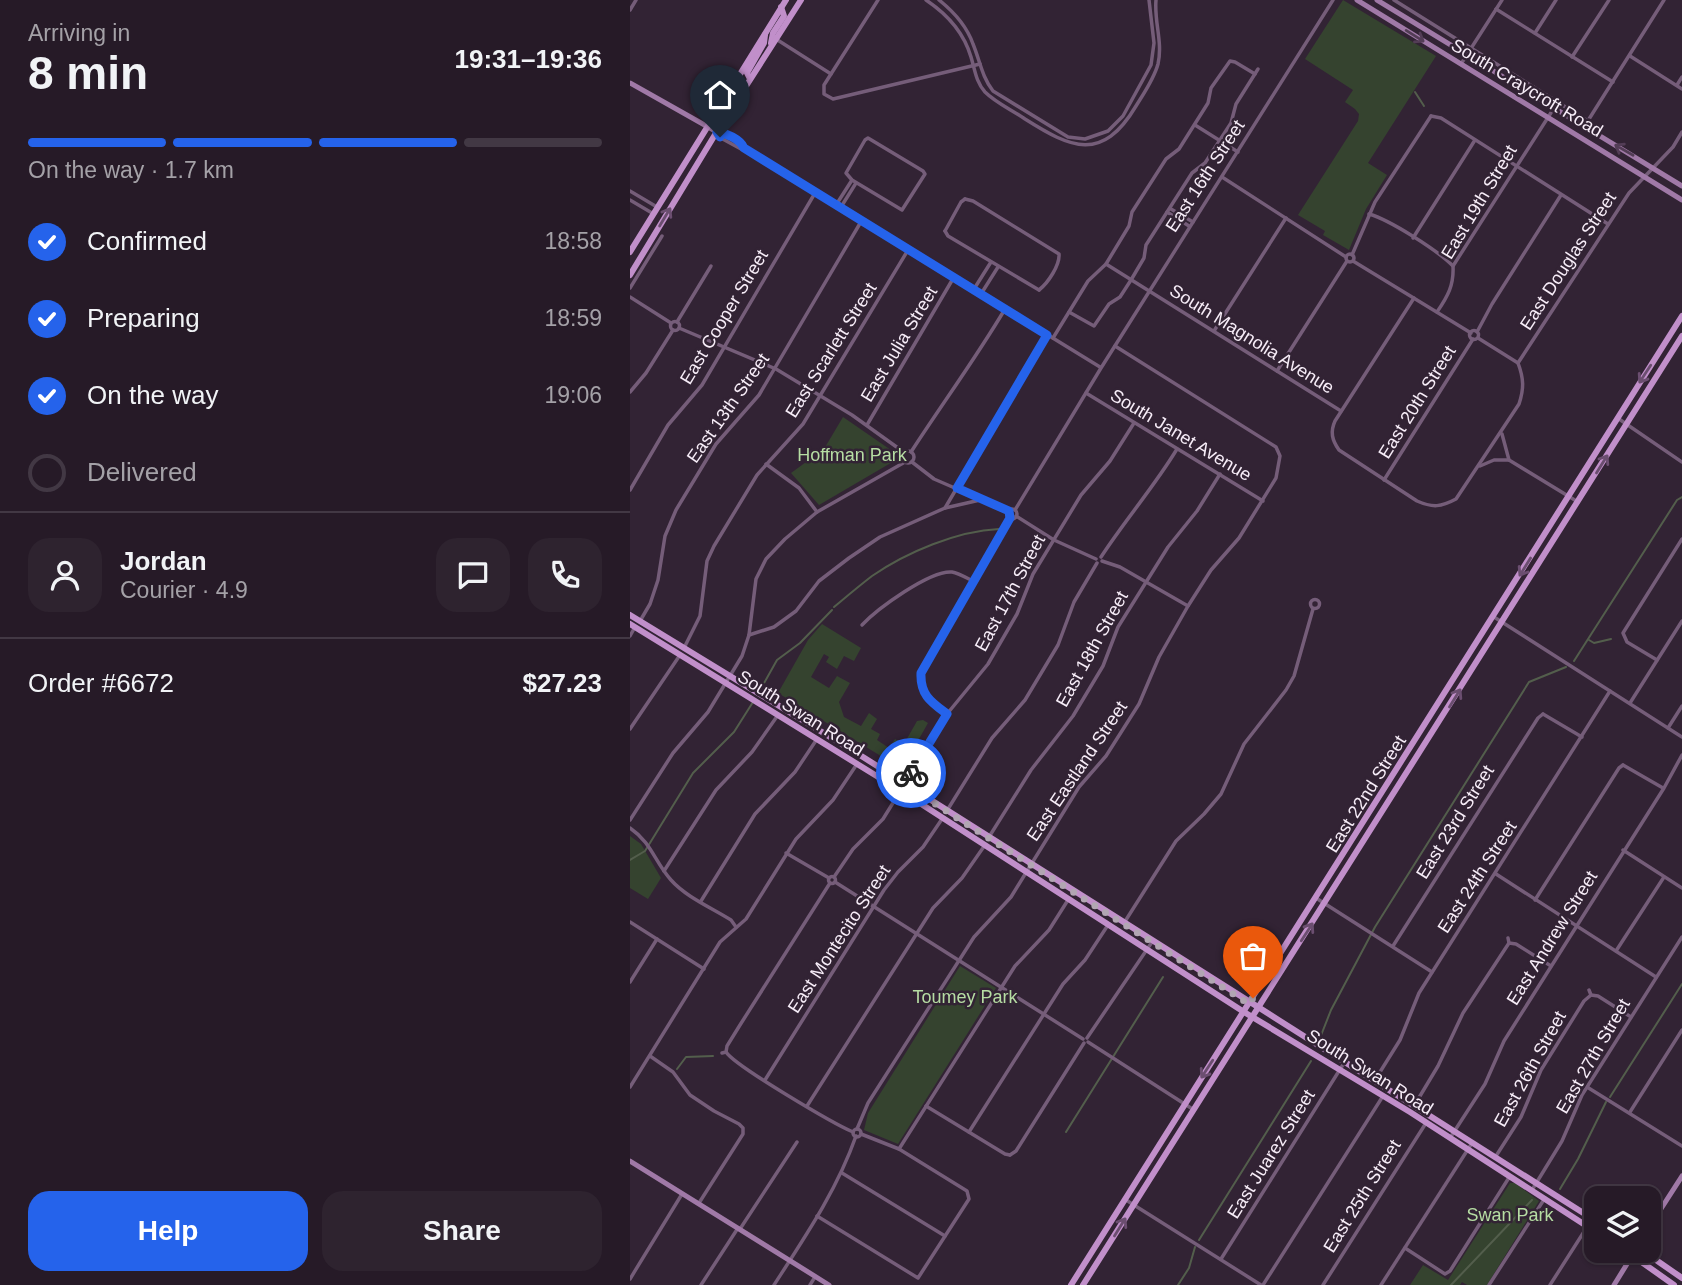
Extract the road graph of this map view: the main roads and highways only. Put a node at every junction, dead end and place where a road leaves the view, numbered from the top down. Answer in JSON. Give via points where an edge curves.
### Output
{"nodes":[{"id":1,"x":786,"y":0,"type":"edge"},
{"id":2,"x":801,"y":0,"type":"edge"},
{"id":3,"x":1357,"y":0,"type":"edge"},
{"id":4,"x":1377,"y":0,"type":"edge"},
{"id":5,"x":781,"y":7,"type":"junction"},
{"id":6,"x":765,"y":33,"type":"junction"},
{"id":7,"x":770,"y":48,"type":"junction"},
{"id":8,"x":750,"y":79,"type":"junction"},
{"id":9,"x":630,"y":83,"type":"edge"},
{"id":10,"x":705,"y":127,"type":"junction"},
{"id":11,"x":717,"y":132,"type":"junction"},
{"id":12,"x":1682,"y":186,"type":"edge"},
{"id":13,"x":1682,"y":200,"type":"edge"},
{"id":14,"x":630,"y":251,"type":"edge"},
{"id":15,"x":630,"y":275,"type":"edge"},
{"id":16,"x":1682,"y":316,"type":"edge"},
{"id":17,"x":1682,"y":336,"type":"edge"},
{"id":18,"x":630,"y":615,"type":"edge"},
{"id":19,"x":635,"y":624,"type":"edge"},
{"id":20,"x":682,"y":651,"type":"junction"},
{"id":21,"x":751,"y":694,"type":"junction"},
{"id":22,"x":1428,"y":721,"type":"junction"},
{"id":23,"x":1437,"y":726,"type":"junction"},
{"id":24,"x":819,"y":735,"type":"junction"},
{"id":25,"x":902,"y":787,"type":"junction"},
{"id":26,"x":1362,"y":825,"type":"junction"},
{"id":27,"x":1371,"y":831,"type":"junction"},
{"id":28,"x":1029,"y":868,"type":"junction"},
{"id":29,"x":1249,"y":1004,"type":"junction"},
{"id":30,"x":1258,"y":1009,"type":"junction"},
{"id":31,"x":1244,"y":1012,"type":"junction"},
{"id":32,"x":1253,"y":1017,"type":"junction"},
{"id":33,"x":1342,"y":1066,"type":"junction"},
{"id":34,"x":1452,"y":1135,"type":"junction"},
{"id":35,"x":1470,"y":1147,"type":"junction"},
{"id":36,"x":630,"y":1161,"type":"edge"},
{"id":37,"x":1682,"y":1176,"type":"edge"},
{"id":38,"x":1534,"y":1187,"type":"junction"},
{"id":39,"x":1547,"y":1195,"type":"junction"},
{"id":40,"x":1661,"y":1209,"type":"edge"},
{"id":41,"x":1584,"y":1215,"type":"edge"},
{"id":42,"x":1584,"y":1225,"type":"edge"},
{"id":43,"x":1626,"y":1263,"type":"edge"},
{"id":44,"x":1644,"y":1263,"type":"edge"},
{"id":45,"x":1660,"y":1263,"type":"edge"},
{"id":46,"x":1682,"y":1278,"type":"edge"},
{"id":47,"x":829,"y":1285,"type":"edge"},
{"id":48,"x":1071,"y":1285,"type":"edge"},
{"id":49,"x":1083,"y":1285,"type":"edge"},
{"id":50,"x":1614,"y":1285,"type":"edge"},
{"id":51,"x":1674,"y":1285,"type":"edge"}],
"edges":[{"from":1,"to":5,"type":"main road"},
{"from":2,"to":7,"type":"main road"},
{"from":3,"to":13,"type":"main road","name":"South Craycroft Road","one_way":true},
{"from":12,"to":4,"type":"main road","name":"South Craycroft Road","one_way":true},
{"from":5,"to":6,"type":"main road"},
{"from":5,"to":7,"type":"main road","via":[[784,16]]},
{"from":6,"to":8,"type":"main road","via":[[747,73]]},
{"from":6,"to":10,"type":"main road"},
{"from":7,"to":8,"type":"main road"},
{"from":8,"to":11,"type":"main road"},
{"from":9,"to":10,"type":"main road"},
{"from":10,"to":11,"type":"main road"},
{"from":10,"to":14,"type":"main road"},
{"from":15,"to":11,"type":"main road","one_way":true},
{"from":16,"to":22,"type":"main road","name":"East 22nd Street","one_way":true},
{"from":23,"to":17,"type":"main road","name":"East 22nd Street","one_way":true},
{"from":18,"to":19,"type":"main road","name":"South Swan Road"},
{"from":19,"to":20,"type":"main road","name":"South Swan Road"},
{"from":20,"to":21,"type":"main road","name":"South Swan Road","via":[[726,683]]},
{"from":20,"to":21,"type":"main road","name":"South Swan Road","via":[[730,676]]},
{"from":21,"to":24,"type":"main road","name":"South Swan Road","via":[[762,696]]},
{"from":21,"to":24,"type":"main road","name":"South Swan Road","via":[[758,703]]},
{"from":22,"to":23,"type":"main road"},
{"from":22,"to":26,"type":"main road","name":"East 22nd Street"},
{"from":23,"to":27,"type":"main road","name":"East 22nd Street"},
{"from":24,"to":25,"type":"main road","name":"South Swan Road"},
{"from":24,"to":25,"type":"main road","name":"South Swan Road","via":[[857,764]]},
{"from":25,"to":28,"type":"main road","name":"South Swan Road","via":[[989,837]]},
{"from":25,"to":28,"type":"main road","name":"South Swan Road","via":[[942,818]]},
{"from":26,"to":27,"type":"main road"},
{"from":26,"to":29,"type":"main road","name":"East 22nd Street"},
{"from":30,"to":27,"type":"main road","name":"East 22nd Street","one_way":true},
{"from":28,"to":29,"type":"main road","name":"South Swan Road"},
{"from":28,"to":31,"type":"main road","name":"South Swan Road","via":[[1068,900]]},
{"from":29,"to":30,"type":"main road","name":"South Swan Road"},
{"from":29,"to":31,"type":"main road","name":"East 22nd Street"},
{"from":30,"to":32,"type":"main road","name":"East 22nd Street"},
{"from":30,"to":33,"type":"main road","name":"South Swan Road"},
{"from":31,"to":32,"type":"main road","name":"South Swan Road"},
{"from":31,"to":48,"type":"main road","name":"East 22nd Street","one_way":true},
{"from":32,"to":33,"type":"main road","name":"South Swan Road"},
{"from":49,"to":32,"type":"main road","name":"East 22nd Street","one_way":true},
{"from":33,"to":34,"type":"main road","name":"South Swan Road","via":[[1426,1123]]},
{"from":33,"to":34,"type":"main road","name":"South Swan Road","via":[[1414,1106]]},
{"from":34,"to":35,"type":"main road","name":"South Swan Road"},
{"from":35,"to":38,"type":"main road","name":"South Swan Road"},
{"from":35,"to":38,"type":"main road","name":"South Swan Road","via":[[1495,1158]]},
{"from":36,"to":47,"type":"main road"},
{"from":37,"to":40,"type":"main road"},
{"from":38,"to":39,"type":"main road","name":"South Swan Road"},
{"from":39,"to":41,"type":"main road","name":"South Swan Road"},
{"from":39,"to":42,"type":"main road","name":"South Swan Road"},
{"from":43,"to":50,"type":"main road"},
{"from":44,"to":51,"type":"main road"},
{"from":45,"to":46,"type":"main road"}]}
